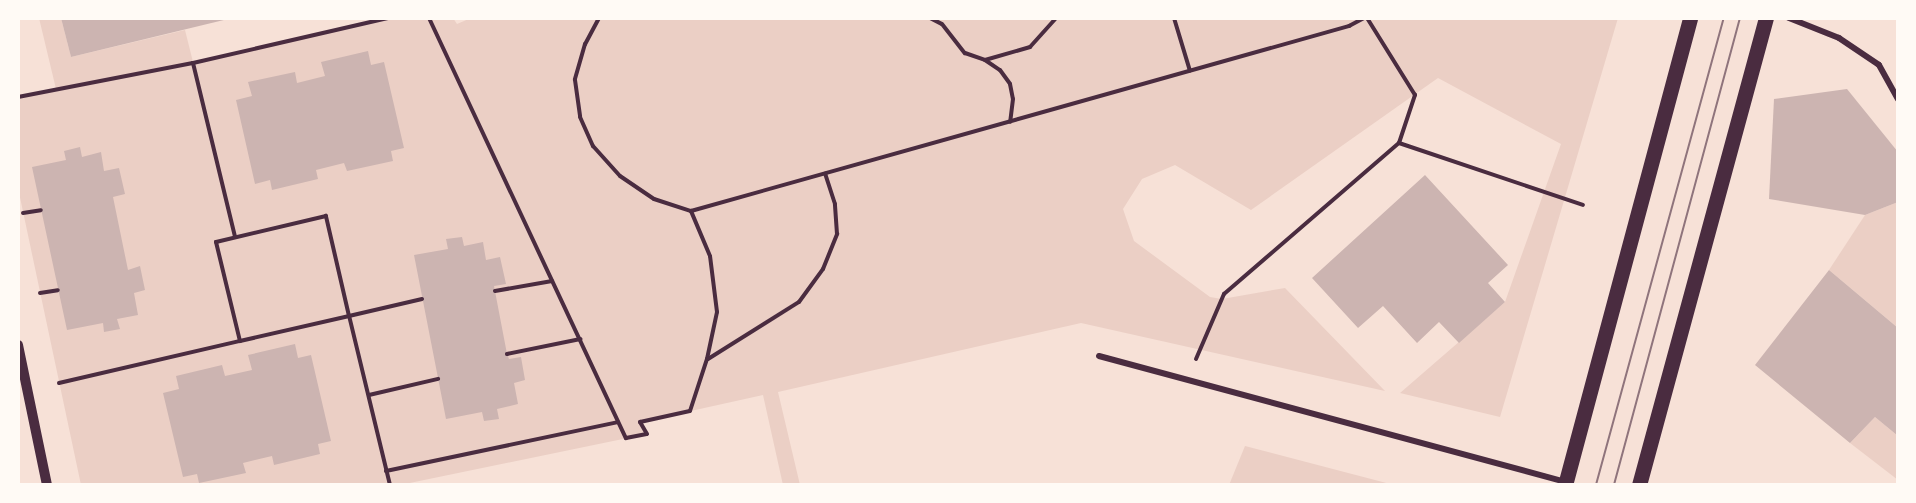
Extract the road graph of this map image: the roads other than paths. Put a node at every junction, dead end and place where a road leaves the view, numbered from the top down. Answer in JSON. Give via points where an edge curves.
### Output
{"nodes":[{"id":1,"x":1690,"y":18,"type":"edge"},
{"id":2,"x":1766,"y":18,"type":"edge"},
{"id":3,"x":1789,"y":18,"type":"edge"},
{"id":4,"x":1898,"y":99,"type":"edge"},
{"id":5,"x":18,"y":345,"type":"edge"},
{"id":6,"x":1099,"y":356,"type":"dead end"},
{"id":7,"x":1565,"y":484,"type":"edge"},
{"id":8,"x":47,"y":485,"type":"edge"},
{"id":9,"x":1639,"y":485,"type":"edge"}],
"edges":[{"from":1,"to":7,"type":"main road"},
{"from":2,"to":9,"type":"main road"},
{"from":3,"to":4,"type":"street","via":[[1839,38],[1879,65]]},
{"from":5,"to":8,"type":"street"},
{"from":6,"to":7,"type":"street"}]}
